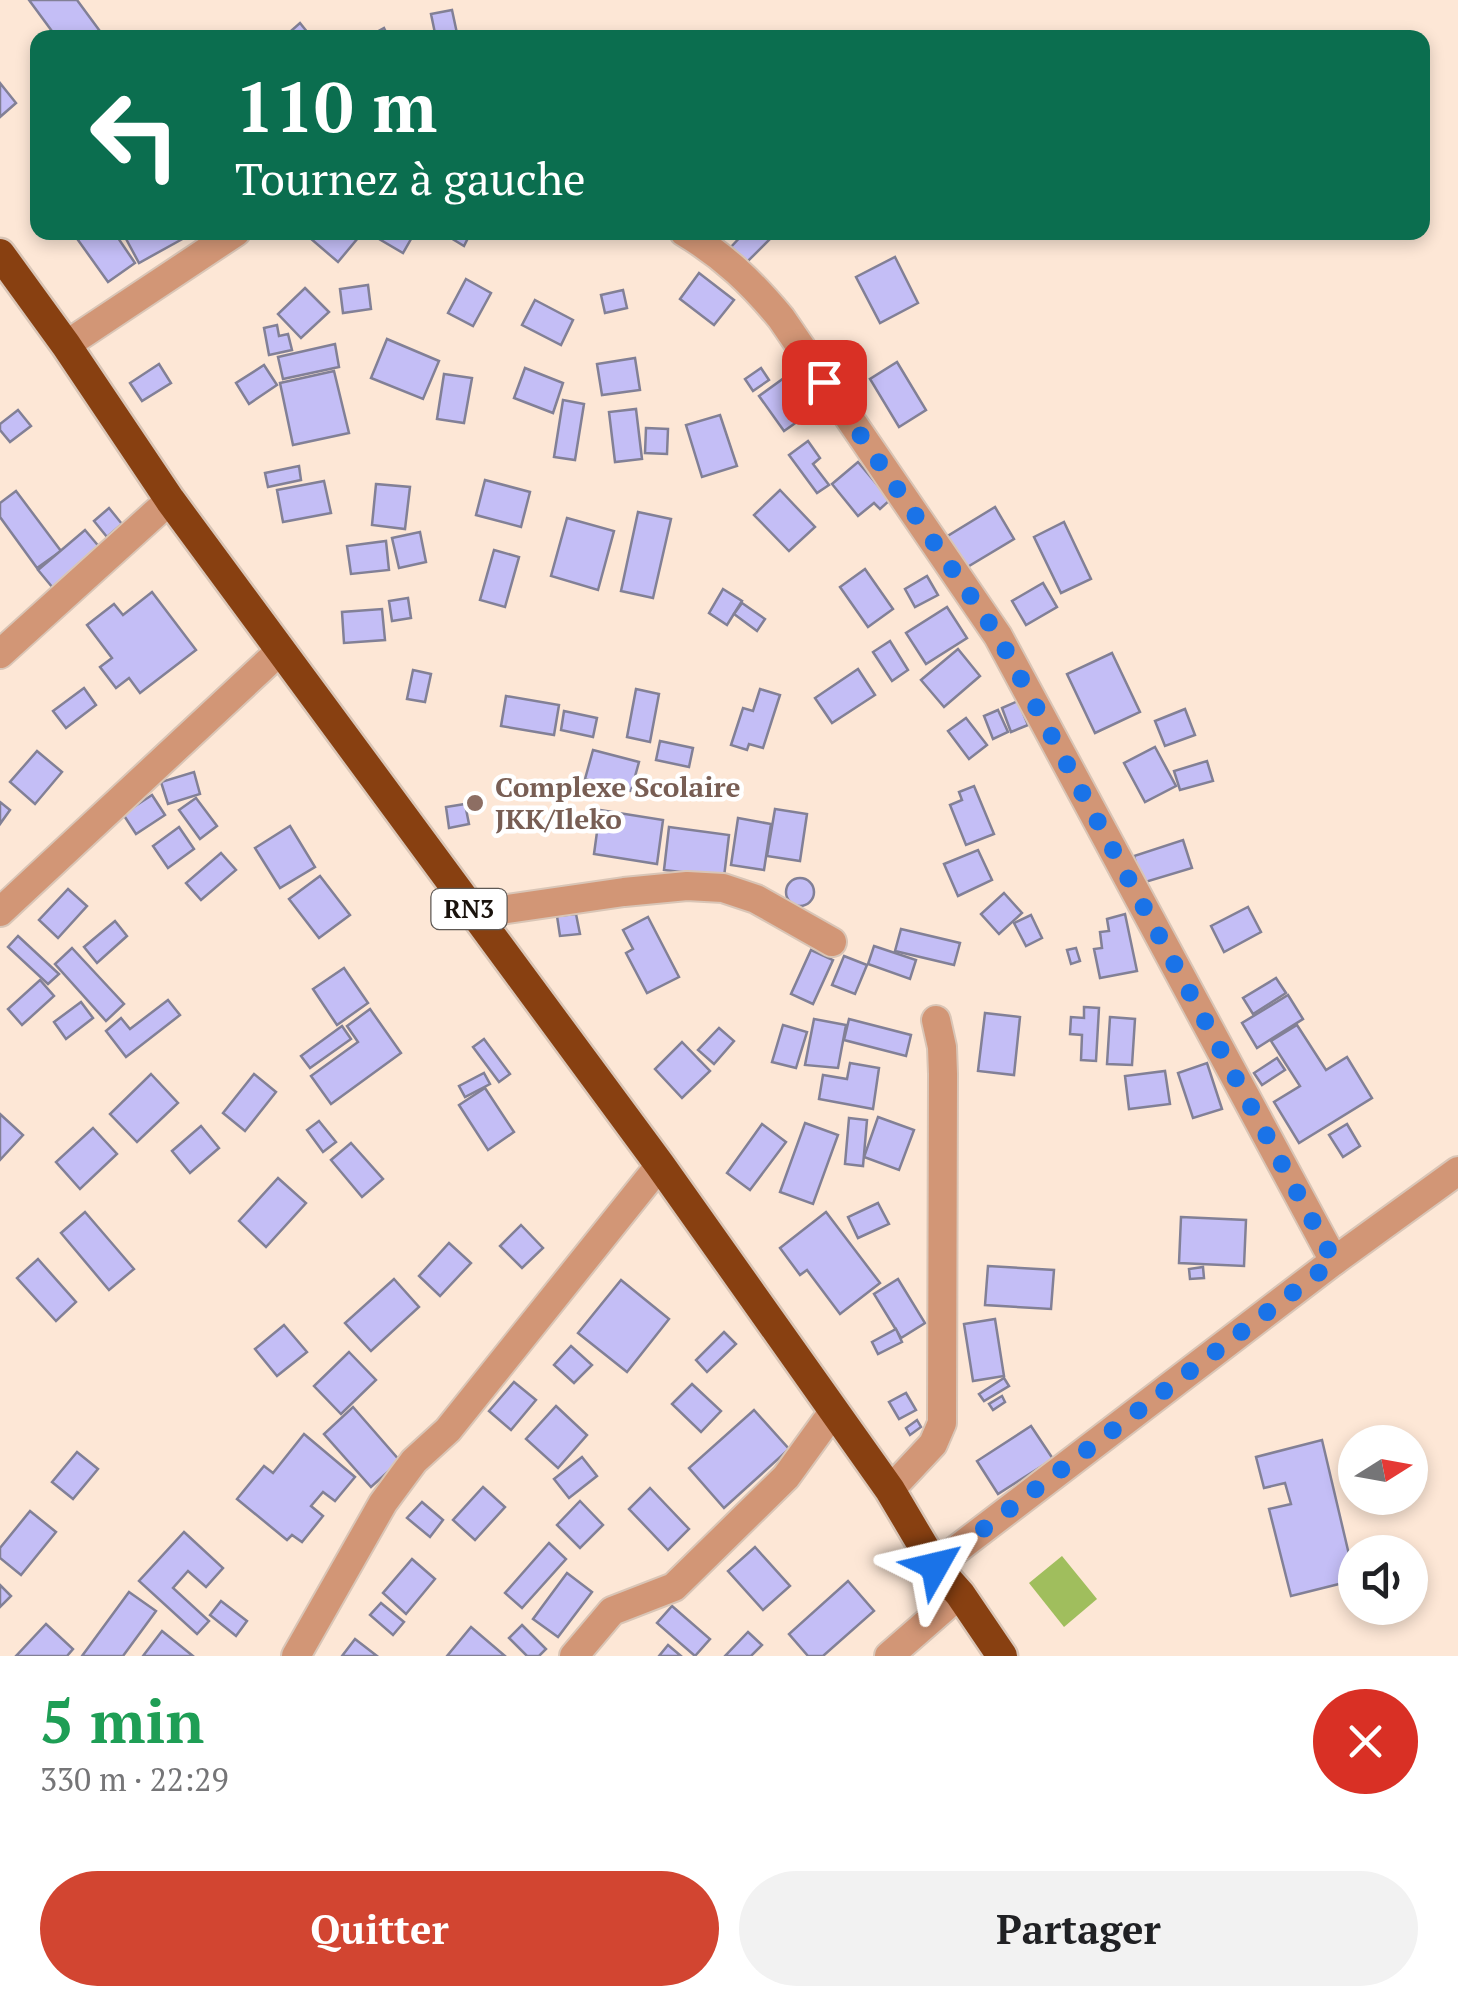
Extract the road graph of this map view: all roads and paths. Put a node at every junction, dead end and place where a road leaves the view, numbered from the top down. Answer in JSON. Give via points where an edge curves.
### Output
{"nodes":[{"id":1,"x":224,"y":240,"type":"edge"},
{"id":2,"x":697,"y":240,"type":"edge"},
{"id":3,"x":0,"y":254,"type":"edge"},
{"id":4,"x":66,"y":345,"type":"junction"},
{"id":5,"x":170,"y":500,"type":"junction"},
{"id":6,"x":280,"y":651,"type":"junction"},
{"id":7,"x":0,"y":654,"type":"edge"},
{"id":8,"x":518,"y":906,"type":"junction"},
{"id":9,"x":0,"y":912,"type":"edge"},
{"id":10,"x":473,"y":914,"type":"junction"},
{"id":11,"x":832,"y":942,"type":"dead end"},
{"id":12,"x":505,"y":954,"type":"junction"},
{"id":13,"x":936,"y":1020,"type":"dead end"},
{"id":14,"x":660,"y":1165,"type":"junction"},
{"id":15,"x":1458,"y":1171,"type":"edge"},
{"id":16,"x":1334,"y":1261,"type":"junction"},
{"id":17,"x":833,"y":1412,"type":"junction"},
{"id":18,"x":890,"y":1490,"type":"junction"},
{"id":19,"x":935,"y":1566,"type":"junction"},
{"id":20,"x":960,"y":1594,"type":"junction"},
{"id":21,"x":296,"y":1656,"type":"edge"},
{"id":22,"x":574,"y":1656,"type":"edge"},
{"id":23,"x":889,"y":1656,"type":"edge"},
{"id":24,"x":1002,"y":1656,"type":"edge"}],
"edges":[{"from":1,"to":4,"type":"street"},
{"from":2,"to":16,"type":"street","via":[[747,278],[781,318],[998,636]]},
{"from":3,"to":4,"type":"highway","number":"RN3"},
{"from":4,"to":5,"type":"highway","number":"RN3"},
{"from":5,"to":6,"type":"highway","number":"RN3"},
{"from":5,"to":7,"type":"street"},
{"from":6,"to":9,"type":"street"},
{"from":6,"to":10,"type":"highway","number":"RN3"},
{"from":8,"to":10,"type":"street"},
{"from":8,"to":11,"type":"street","via":[[687,886],[723,888]]},
{"from":8,"to":12,"type":"street"},
{"from":10,"to":12,"type":"highway","number":"RN3"},
{"from":12,"to":14,"type":"highway","number":"RN3"},
{"from":13,"to":18,"type":"street","via":[[942,1047],[942,1423],[933,1444]]},
{"from":14,"to":17,"type":"highway","number":"RN3"},
{"from":14,"to":21,"type":"street","via":[[448,1430],[403,1475]]},
{"from":15,"to":16,"type":"street"},
{"from":16,"to":19,"type":"street"},
{"from":17,"to":18,"type":"highway","number":"RN3"},
{"from":17,"to":22,"type":"street","via":[[786,1478],[674,1587],[612,1611]]},
{"from":18,"to":19,"type":"highway","number":"RN3"},
{"from":19,"to":20,"type":"highway","number":"RN3"},
{"from":20,"to":23,"type":"street"},
{"from":20,"to":24,"type":"highway","number":"RN3"}]}
